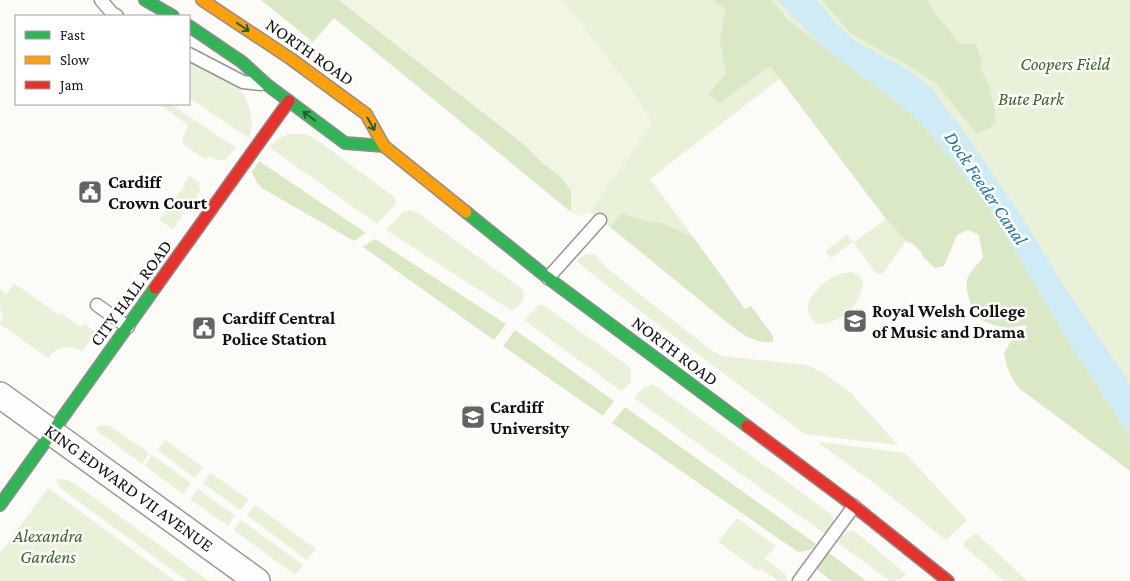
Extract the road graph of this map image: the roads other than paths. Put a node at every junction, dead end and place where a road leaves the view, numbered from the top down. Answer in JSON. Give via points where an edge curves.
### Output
{"nodes":[{"id":1,"x":101,"y":0,"type":"edge"},
{"id":2,"x":146,"y":0,"type":"edge"},
{"id":3,"x":202,"y":0,"type":"edge"},
{"id":4,"x":115,"y":15,"type":"edge"},
{"id":5,"x":171,"y":15,"type":"edge"},
{"id":6,"x":190,"y":27,"type":"edge"},
{"id":7,"x":190,"y":55,"type":"edge"},
{"id":8,"x":266,"y":84,"type":"junction"},
{"id":9,"x":289,"y":101,"type":"junction"},
{"id":10,"x":384,"y":146,"type":"junction"},
{"id":11,"x":600,"y":220,"type":"dead end"},
{"id":12,"x":578,"y":245,"type":"junction"},
{"id":13,"x":592,"y":246,"type":"dead end"},
{"id":14,"x":548,"y":278,"type":"junction"},
{"id":15,"x":97,"y":305,"type":"dead end"},
{"id":16,"x":128,"y":327,"type":"junction"},
{"id":17,"x":0,"y":395,"type":"edge"},
{"id":18,"x":52,"y":433,"type":"junction"},
{"id":19,"x":0,"y":505,"type":"edge"},
{"id":20,"x":854,"y":506,"type":"junction"},
{"id":21,"x":257,"y":581,"type":"edge"},
{"id":22,"x":799,"y":581,"type":"edge"},
{"id":23,"x":948,"y":581,"type":"edge"}],
"edges":[{"from":1,"to":4,"type":"lane"},
{"from":2,"to":5,"type":"main road"},
{"from":3,"to":10,"type":"main road","name":"NORTH ROAD","one_way":true,"via":[[366,114]]},
{"from":6,"to":8,"type":"main road","via":[[242,62]]},
{"from":7,"to":8,"type":"lane","via":[[243,82]]},
{"from":8,"to":9,"type":"main road"},
{"from":10,"to":9,"type":"main road","one_way":true,"via":[[345,143]]},
{"from":9,"to":16,"type":"main road","name":"CITY HALL ROAD"},
{"from":10,"to":14,"type":"main road","name":"NORTH ROAD"},
{"from":11,"to":12,"type":"lane"},
{"from":12,"to":13,"type":"lane"},
{"from":12,"to":14,"type":"lane"},
{"from":14,"to":20,"type":"main road","name":"NORTH ROAD"},
{"from":15,"to":16,"type":"lane"},
{"from":16,"to":18,"type":"main road","name":"CITY HALL ROAD"},
{"from":17,"to":18,"type":"street","name":"KING EDWARD VII AVENUE"},
{"from":18,"to":19,"type":"main road","name":"CITY HALL ROAD"},
{"from":18,"to":21,"type":"street","name":"KING EDWARD VII AVENUE"},
{"from":20,"to":22,"type":"lane"},
{"from":20,"to":23,"type":"main road","name":"NORTH ROAD"}]}
